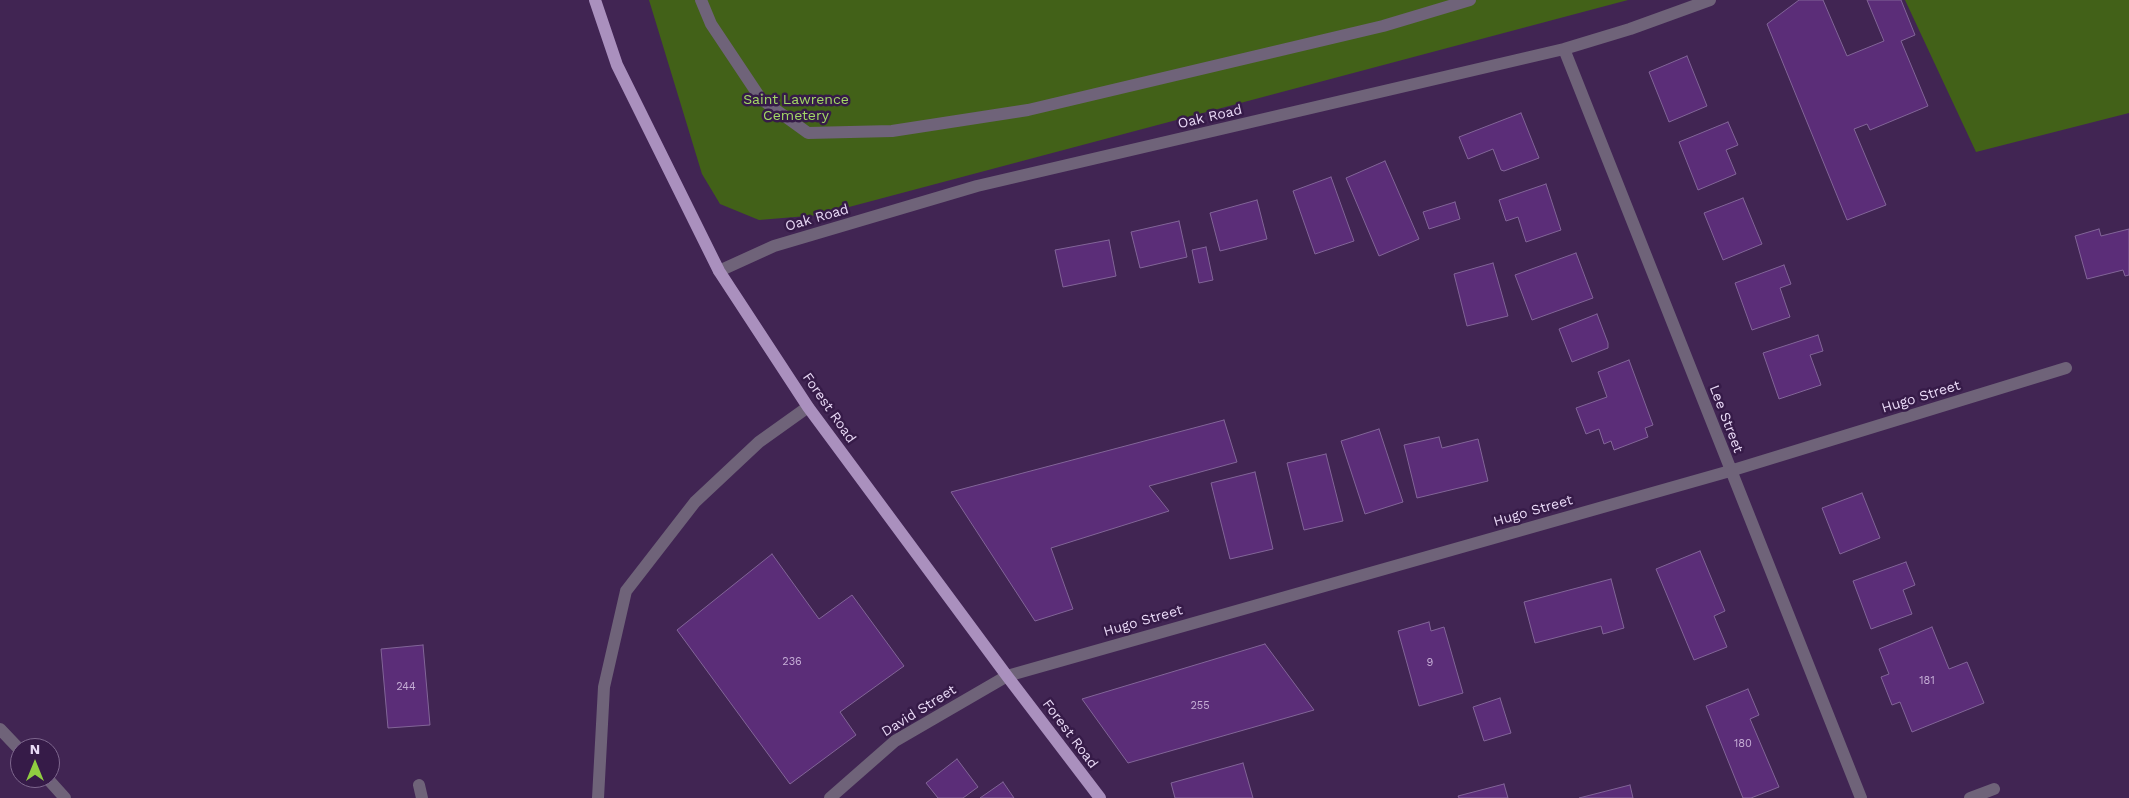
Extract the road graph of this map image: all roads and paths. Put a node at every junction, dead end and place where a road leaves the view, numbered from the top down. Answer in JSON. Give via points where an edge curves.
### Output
{"nodes":[{"id":1,"x":595,"y":0,"type":"edge"},
{"id":2,"x":701,"y":0,"type":"edge"},
{"id":3,"x":1470,"y":0,"type":"edge"},
{"id":4,"x":1710,"y":0,"type":"edge"},
{"id":5,"x":1564,"y":49,"type":"junction"},
{"id":6,"x":719,"y":271,"type":"junction"},
{"id":7,"x":2066,"y":368,"type":"dead end"},
{"id":8,"x":808,"y":407,"type":"junction"},
{"id":9,"x":1730,"y":471,"type":"junction"},
{"id":10,"x":1006,"y":676,"type":"junction"},
{"id":11,"x":0,"y":729,"type":"edge"},
{"id":12,"x":10,"y":740,"type":"edge"},
{"id":13,"x":56,"y":788,"type":"edge"},
{"id":14,"x":1994,"y":790,"type":"dead end"},
{"id":15,"x":65,"y":798,"type":"edge"},
{"id":16,"x":598,"y":798,"type":"edge"},
{"id":17,"x":830,"y":798,"type":"edge"},
{"id":18,"x":1100,"y":798,"type":"edge"},
{"id":19,"x":1861,"y":798,"type":"edge"},
{"id":20,"x":1970,"y":798,"type":"edge"}],
"edges":[{"from":1,"to":6,"type":"main road","name":"Forest Road","via":[[617,66]]},
{"from":2,"to":3,"type":"street","via":[[711,24],[761,99],[808,133],[892,131],[1028,110],[1383,26]]},
{"from":4,"to":5,"type":"street","name":"Oak Road"},
{"from":5,"to":6,"type":"street","name":"Oak Road","via":[[977,186],[774,246]]},
{"from":5,"to":9,"type":"street","name":"Lee Street"},
{"from":6,"to":8,"type":"main road","name":"Forest Road"},
{"from":7,"to":9,"type":"street","name":"Hugo Street"},
{"from":8,"to":10,"type":"main road","name":"Forest Road"},
{"from":8,"to":16,"type":"street","via":[[759,442],[695,502],[626,591],[604,687]]},
{"from":9,"to":10,"type":"street","name":"Hugo Street"},
{"from":9,"to":19,"type":"street","name":"Lee Street"},
{"from":10,"to":17,"type":"street","name":"David Street","via":[[894,741]]},
{"from":10,"to":18,"type":"main road","name":"Forest Road"},
{"from":11,"to":12,"type":"street"},
{"from":13,"to":15,"type":"street"},
{"from":14,"to":20,"type":"street"}]}
